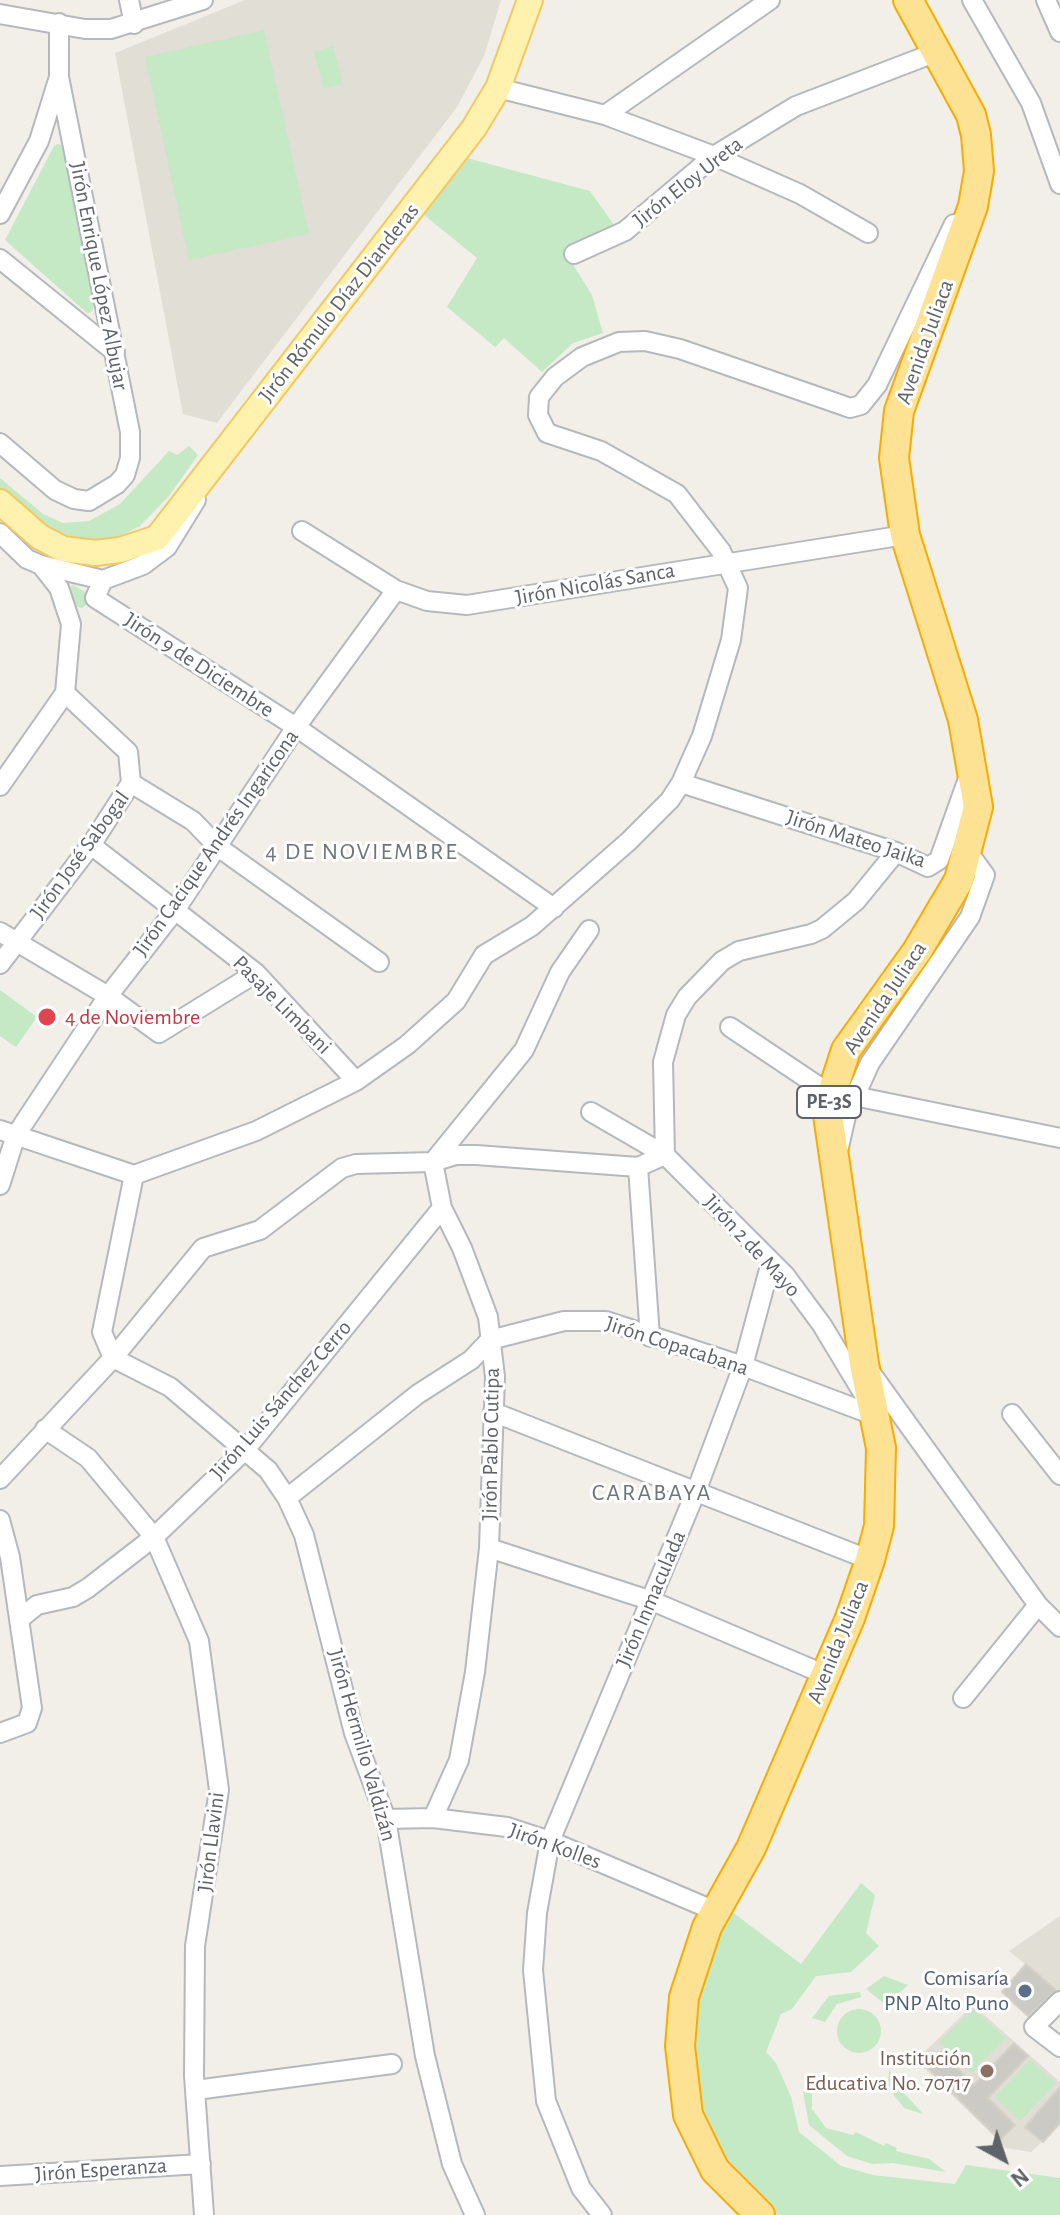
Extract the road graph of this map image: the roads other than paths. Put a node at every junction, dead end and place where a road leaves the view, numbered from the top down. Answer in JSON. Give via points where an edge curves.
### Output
{"nodes":[{"id":1,"x":129,"y":0,"type":"edge"},
{"id":2,"x":203,"y":0,"type":"edge"},
{"id":3,"x":530,"y":0,"type":"edge"},
{"id":4,"x":770,"y":0,"type":"edge"},
{"id":5,"x":908,"y":0,"type":"edge"},
{"id":6,"x":972,"y":0,"type":"edge"},
{"id":7,"x":1046,"y":0,"type":"edge"},
{"id":8,"x":0,"y":14,"type":"edge"},
{"id":9,"x":59,"y":23,"type":"junction"},
{"id":10,"x":134,"y":24,"type":"junction"},
{"id":11,"x":1060,"y":32,"type":"edge"},
{"id":12,"x":934,"y":53,"type":"junction"},
{"id":13,"x":59,"y":77,"type":"junction"},
{"id":14,"x":498,"y":88,"type":"junction"},
{"id":15,"x":605,"y":115,"type":"junction"},
{"id":16,"x":714,"y":156,"type":"junction"},
{"id":17,"x":979,"y":171,"type":"junction"},
{"id":18,"x":1060,"y":184,"type":"edge"},
{"id":19,"x":0,"y":214,"type":"edge"},
{"id":20,"x":868,"y":233,"type":"dead end"},
{"id":21,"x":574,"y":254,"type":"dead end"},
{"id":22,"x":0,"y":259,"type":"edge"},
{"id":23,"x":115,"y":352,"type":"junction"},
{"id":24,"x":0,"y":443,"type":"edge"},
{"id":25,"x":211,"y":469,"type":"junction"},
{"id":26,"x":0,"y":502,"type":"edge"},
{"id":27,"x":302,"y":531,"type":"dead end"},
{"id":28,"x":0,"y":533,"type":"edge"},
{"id":29,"x":905,"y":535,"type":"junction"},
{"id":30,"x":726,"y":562,"type":"junction"},
{"id":31,"x":41,"y":565,"type":"junction"},
{"id":32,"x":99,"y":589,"type":"junction"},
{"id":33,"x":396,"y":590,"type":"junction"},
{"id":34,"x":71,"y":624,"type":"junction"},
{"id":35,"x":65,"y":693,"type":"junction"},
{"id":36,"x":296,"y":727,"type":"junction"},
{"id":37,"x":971,"y":770,"type":"junction"},
{"id":38,"x":131,"y":783,"type":"junction"},
{"id":39,"x":681,"y":783,"type":"junction"},
{"id":40,"x":0,"y":786,"type":"edge"},
{"id":41,"x":91,"y":845,"type":"junction"},
{"id":42,"x":218,"y":847,"type":"junction"},
{"id":43,"x":896,"y":852,"type":"junction"},
{"id":44,"x":554,"y":908,"type":"junction"},
{"id":45,"x":176,"y":909,"type":"junction"},
{"id":46,"x":589,"y":930,"type":"dead end"},
{"id":47,"x":8,"y":937,"type":"edge"},
{"id":48,"x":379,"y":962,"type":"dead end"},
{"id":49,"x":0,"y":964,"type":"edge"},
{"id":50,"x":256,"y":973,"type":"junction"},
{"id":51,"x":108,"y":996,"type":"junction"},
{"id":52,"x":730,"y":1027,"type":"dead end"},
{"id":53,"x":356,"y":1081,"type":"junction"},
{"id":54,"x":842,"y":1095,"type":"junction"},
{"id":55,"x":591,"y":1112,"type":"dead end"},
{"id":56,"x":8,"y":1132,"type":"edge"},
{"id":57,"x":1060,"y":1138,"type":"edge"},
{"id":58,"x":665,"y":1155,"type":"junction"},
{"id":59,"x":433,"y":1162,"type":"junction"},
{"id":60,"x":638,"y":1167,"type":"junction"},
{"id":61,"x":134,"y":1175,"type":"junction"},
{"id":62,"x":0,"y":1185,"type":"edge"},
{"id":63,"x":442,"y":1208,"type":"junction"},
{"id":64,"x":771,"y":1262,"type":"junction"},
{"id":65,"x":650,"y":1337,"type":"junction"},
{"id":66,"x":490,"y":1340,"type":"junction"},
{"id":67,"x":113,"y":1358,"type":"junction"},
{"id":68,"x":864,"y":1364,"type":"junction"},
{"id":69,"x":743,"y":1366,"type":"junction"},
{"id":70,"x":493,"y":1412,"type":"junction"},
{"id":71,"x":1012,"y":1414,"type":"dead end"},
{"id":72,"x":876,"y":1416,"type":"junction"},
{"id":73,"x":45,"y":1429,"type":"junction"},
{"id":74,"x":245,"y":1450,"type":"junction"},
{"id":75,"x":1060,"y":1475,"type":"edge"},
{"id":76,"x":0,"y":1479,"type":"edge"},
{"id":77,"x":697,"y":1489,"type":"junction"},
{"id":78,"x":287,"y":1498,"type":"junction"},
{"id":79,"x":0,"y":1520,"type":"edge"},
{"id":80,"x":154,"y":1537,"type":"junction"},
{"id":81,"x":489,"y":1548,"type":"junction"},
{"id":82,"x":870,"y":1560,"type":"junction"},
{"id":83,"x":652,"y":1601,"type":"junction"},
{"id":84,"x":1038,"y":1605,"type":"junction"},
{"id":85,"x":21,"y":1618,"type":"junction"},
{"id":86,"x":1060,"y":1627,"type":"edge"},
{"id":87,"x":826,"y":1675,"type":"junction"},
{"id":88,"x":963,"y":1698,"type":"dead end"},
{"id":89,"x":0,"y":1733,"type":"edge"},
{"id":90,"x":433,"y":1818,"type":"junction"},
{"id":91,"x":386,"y":1819,"type":"junction"},
{"id":92,"x":550,"y":1841,"type":"junction"},
{"id":93,"x":715,"y":1911,"type":"junction"},
{"id":94,"x":1060,"y":2001,"type":"edge"},
{"id":95,"x":1060,"y":2047,"type":"edge"},
{"id":96,"x":392,"y":2064,"type":"dead end"},
{"id":97,"x":196,"y":2090,"type":"junction"},
{"id":98,"x":201,"y":2164,"type":"junction"},
{"id":99,"x":0,"y":2176,"type":"edge"},
{"id":100,"x":204,"y":2215,"type":"edge"},
{"id":101,"x":475,"y":2215,"type":"edge"},
{"id":102,"x":602,"y":2215,"type":"edge"},
{"id":103,"x":760,"y":2215,"type":"edge"}],
"edges":[{"from":1,"to":10,"type":"street"},
{"from":2,"to":10,"type":"street"},
{"from":3,"to":14,"type":"main road","name":"Jirón Rómulo Díaz Dianderas"},
{"from":4,"to":15,"type":"street"},
{"from":5,"to":12,"type":"highway","name":"Avenida Juliaca","number":"PE-3S"},
{"from":6,"to":18,"type":"street","via":[[1031,103]]},
{"from":7,"to":11,"type":"street"},
{"from":8,"to":9,"type":"street"},
{"from":9,"to":10,"type":"street","via":[[85,29]]},
{"from":9,"to":13,"type":"street"},
{"from":12,"to":16,"type":"street","name":"Jirón Eloy Ureta","via":[[796,106]]},
{"from":12,"to":17,"type":"highway","name":"Avenida Juliaca","number":"PE-3S","via":[[971,115]]},
{"from":13,"to":19,"type":"street","via":[[35,149]]},
{"from":13,"to":23,"type":"street","name":"Jirón Enrique López Albujar"},
{"from":14,"to":15,"type":"street"},
{"from":14,"to":25,"type":"main road","name":"Jirón Rómulo Díaz Dianderas","via":[[474,128]]},
{"from":15,"to":16,"type":"street"},
{"from":16,"to":20,"type":"street","via":[[800,194]]},
{"from":16,"to":21,"type":"street","name":"Jirón Eloy Ureta","via":[[625,231]]},
{"from":17,"to":29,"type":"highway","name":"Avenida Juliaca","number":"PE-3S","via":[[964,234],[899,411],[894,476]]},
{"from":17,"to":30,"type":"street","via":[[877,385],[861,405],[850,408],[645,341],[619,342],[582,357],[544,389],[537,406],[547,433],[601,451],[667,486],[689,505]]},
{"from":22,"to":23,"type":"street"},
{"from":23,"to":24,"type":"street","name":"Jirón Enrique López Albujar","via":[[131,446],[125,475],[89,501],[74,499],[55,490]]},
{"from":25,"to":26,"type":"main road","name":"Jirón Rómulo Díaz Dianderas","via":[[157,538],[120,550],[63,549],[40,537]]},
{"from":25,"to":32,"type":"street","via":[[167,547]]},
{"from":27,"to":33,"type":"street","name":"Jirón Nicolás Sanca"},
{"from":28,"to":31,"type":"street"},
{"from":29,"to":30,"type":"street","name":"Jirón Nicolás Sanca"},
{"from":29,"to":37,"type":"highway","name":"Avenida Juliaca","number":"PE-3S","via":[[963,720]]},
{"from":30,"to":33,"type":"street","name":"Jirón Nicolás Sanca","via":[[467,605],[427,601]]},
{"from":30,"to":39,"type":"street","via":[[738,588],[734,627],[709,715]]},
{"from":31,"to":32,"type":"street","name":"Jirón 9 de Diciembre"},
{"from":31,"to":34,"type":"street","via":[[59,588]]},
{"from":32,"to":34,"type":"street"},
{"from":32,"to":36,"type":"street","name":"Jirón 9 de Diciembre"},
{"from":33,"to":36,"type":"street","name":"Jirón Cacique Andrés Ingaricona"},
{"from":34,"to":35,"type":"street"},
{"from":35,"to":38,"type":"street","via":[[128,752]]},
{"from":35,"to":40,"type":"street"},
{"from":36,"to":42,"type":"street","name":"Jirón Cacique Andrés Ingaricona"},
{"from":36,"to":44,"type":"street","name":"Jirón 9 de Diciembre"},
{"from":37,"to":43,"type":"street","name":"Jirón Mateo Jaika","via":[[939,860],[928,867]]},
{"from":37,"to":54,"type":"highway","name":"Avenida Juliaca","number":"PE-3S","via":[[978,807],[959,880],[938,920],[846,1050]]},
{"from":38,"to":41,"type":"street","name":"Jirón José Sabogal"},
{"from":38,"to":42,"type":"street","via":[[193,821]]},
{"from":39,"to":43,"type":"street","name":"Jirón Mateo Jaika"},
{"from":39,"to":44,"type":"street","via":[[646,825]]},
{"from":41,"to":45,"type":"street","name":"Pasaje Limbani"},
{"from":41,"to":47,"type":"street","name":"Jirón José Sabogal"},
{"from":42,"to":45,"type":"street","name":"Jirón Cacique Andrés Ingaricona"},
{"from":42,"to":48,"type":"street"},
{"from":43,"to":58,"type":"street","via":[[856,901],[822,929],[739,951],[687,997],[676,1015],[663,1062]]},
{"from":44,"to":53,"type":"street","via":[[484,955],[448,1010]]},
{"from":45,"to":50,"type":"street","name":"Pasaje Limbani"},
{"from":45,"to":51,"type":"street","name":"Jirón Cacique Andrés Ingaricona"},
{"from":46,"to":59,"type":"street","via":[[560,972],[524,1050]]},
{"from":47,"to":49,"type":"street","name":"Jirón José Sabogal"},
{"from":47,"to":51,"type":"street"},
{"from":50,"to":51,"type":"street","via":[[163,1033]]},
{"from":50,"to":53,"type":"street","name":"Pasaje Limbani"},
{"from":51,"to":56,"type":"street","name":"Jirón Cacique Andrés Ingaricona"},
{"from":52,"to":54,"type":"street"},
{"from":53,"to":61,"type":"street","via":[[256,1131]]},
{"from":54,"to":57,"type":"street"},
{"from":54,"to":68,"type":"highway","name":"Avenida Juliaca","number":"PE-3S","via":[[828,1128]]},
{"from":55,"to":58,"type":"street","name":"Jirón 2 de Mayo"},
{"from":56,"to":61,"type":"street"},
{"from":56,"to":62,"type":"street","name":"Jirón Cacique Andrés Ingaricona"},
{"from":58,"to":60,"type":"street"},
{"from":58,"to":64,"type":"street","name":"Jirón 2 de Mayo"},
{"from":59,"to":60,"type":"street","via":[[476,1155]]},
{"from":59,"to":63,"type":"street","name":"Jirón Pablo Cutipa"},
{"from":59,"to":67,"type":"street","via":[[342,1168],[260,1230],[210,1243]]},
{"from":60,"to":65,"type":"street"},
{"from":61,"to":67,"type":"street","via":[[102,1332]]},
{"from":63,"to":66,"type":"street","name":"Jirón Pablo Cutipa","via":[[481,1295]]},
{"from":63,"to":74,"type":"street","name":"Jirón Luis Sánchez Cerro"},
{"from":64,"to":69,"type":"street","name":"Jirón Inmaculada"},
{"from":64,"to":72,"type":"street","name":"Jirón 2 de Mayo","via":[[822,1325]]},
{"from":65,"to":66,"type":"street","name":"Jirón Copacabana","via":[[587,1319]]},
{"from":65,"to":69,"type":"street","name":"Jirón Copacabana"},
{"from":66,"to":70,"type":"street","name":"Jirón Pablo Cutipa"},
{"from":66,"to":78,"type":"street","name":"Jirón Copacabana","via":[[471,1360],[418,1394]]},
{"from":67,"to":73,"type":"street"},
{"from":67,"to":74,"type":"street","name":"Jirón Hermilio Valdizán","via":[[170,1387]]},
{"from":68,"to":72,"type":"highway","name":"Avenida Juliaca","number":"PE-3S"},
{"from":68,"to":84,"type":"street"},
{"from":69,"to":72,"type":"street","name":"Jirón Copacabana"},
{"from":69,"to":77,"type":"street","name":"Jirón Inmaculada"},
{"from":70,"to":77,"type":"street"},
{"from":70,"to":81,"type":"street","name":"Jirón Pablo Cutipa"},
{"from":71,"to":75,"type":"street"},
{"from":72,"to":82,"type":"highway","name":"Avenida Juliaca","number":"PE-3S","via":[[881,1500]]},
{"from":73,"to":76,"type":"street"},
{"from":73,"to":80,"type":"street","name":"Jirón Llavini","via":[[88,1458]]},
{"from":74,"to":78,"type":"street","name":"Jirón Hermilio Valdizán","via":[[268,1470]]},
{"from":74,"to":80,"type":"street","name":"Jirón Luis Sánchez Cerro"},
{"from":77,"to":82,"type":"street"},
{"from":77,"to":83,"type":"street","name":"Jirón Inmaculada"},
{"from":78,"to":91,"type":"street","name":"Jirón Hermilio Valdizán","via":[[304,1535],[354,1733]]},
{"from":79,"to":85,"type":"street"},
{"from":80,"to":85,"type":"street","name":"Jirón Luis Sánchez Cerro","via":[[88,1588],[37,1605]]},
{"from":80,"to":97,"type":"street","name":"Jirón Llavini","via":[[199,1641],[219,1790],[195,1946]]},
{"from":81,"to":83,"type":"street"},
{"from":81,"to":90,"type":"street","name":"Jirón Pablo Cutipa","via":[[459,1760]]},
{"from":82,"to":87,"type":"highway","name":"Avenida Juliaca","number":"PE-3S"},
{"from":83,"to":87,"type":"street"},
{"from":83,"to":92,"type":"street","name":"Jirón Inmaculada"},
{"from":84,"to":86,"type":"street"},
{"from":84,"to":88,"type":"street"},
{"from":85,"to":89,"type":"street","via":[[31,1715],[20,1728]]},
{"from":87,"to":93,"type":"highway","name":"Avenida Juliaca","number":"PE-3S","via":[[751,1848]]},
{"from":90,"to":91,"type":"street","name":"Jirón Kolles"},
{"from":90,"to":92,"type":"street","name":"Jirón Kolles","via":[[507,1827]]},
{"from":91,"to":101,"type":"street","name":"Jirón Hermilio Valdizán","via":[[425,2056],[452,2164]]},
{"from":92,"to":93,"type":"street","name":"Jirón Kolles"},
{"from":92,"to":102,"type":"street","name":"Jirón Inmaculada","via":[[533,1970],[546,2101],[581,2188]]},
{"from":93,"to":103,"type":"highway","name":"Avenida Juliaca","number":"PE-3S","via":[[684,1997],[680,2046],[688,2115],[715,2170]]},
{"from":94,"to":95,"type":"street","via":[[1034,2027]]},
{"from":96,"to":97,"type":"street"},
{"from":97,"to":98,"type":"street","name":"Jirón Llavini"},
{"from":98,"to":99,"type":"street","name":"Jirón Esperanza"},
{"from":98,"to":100,"type":"street","name":"Jirón Llavini"}]}
